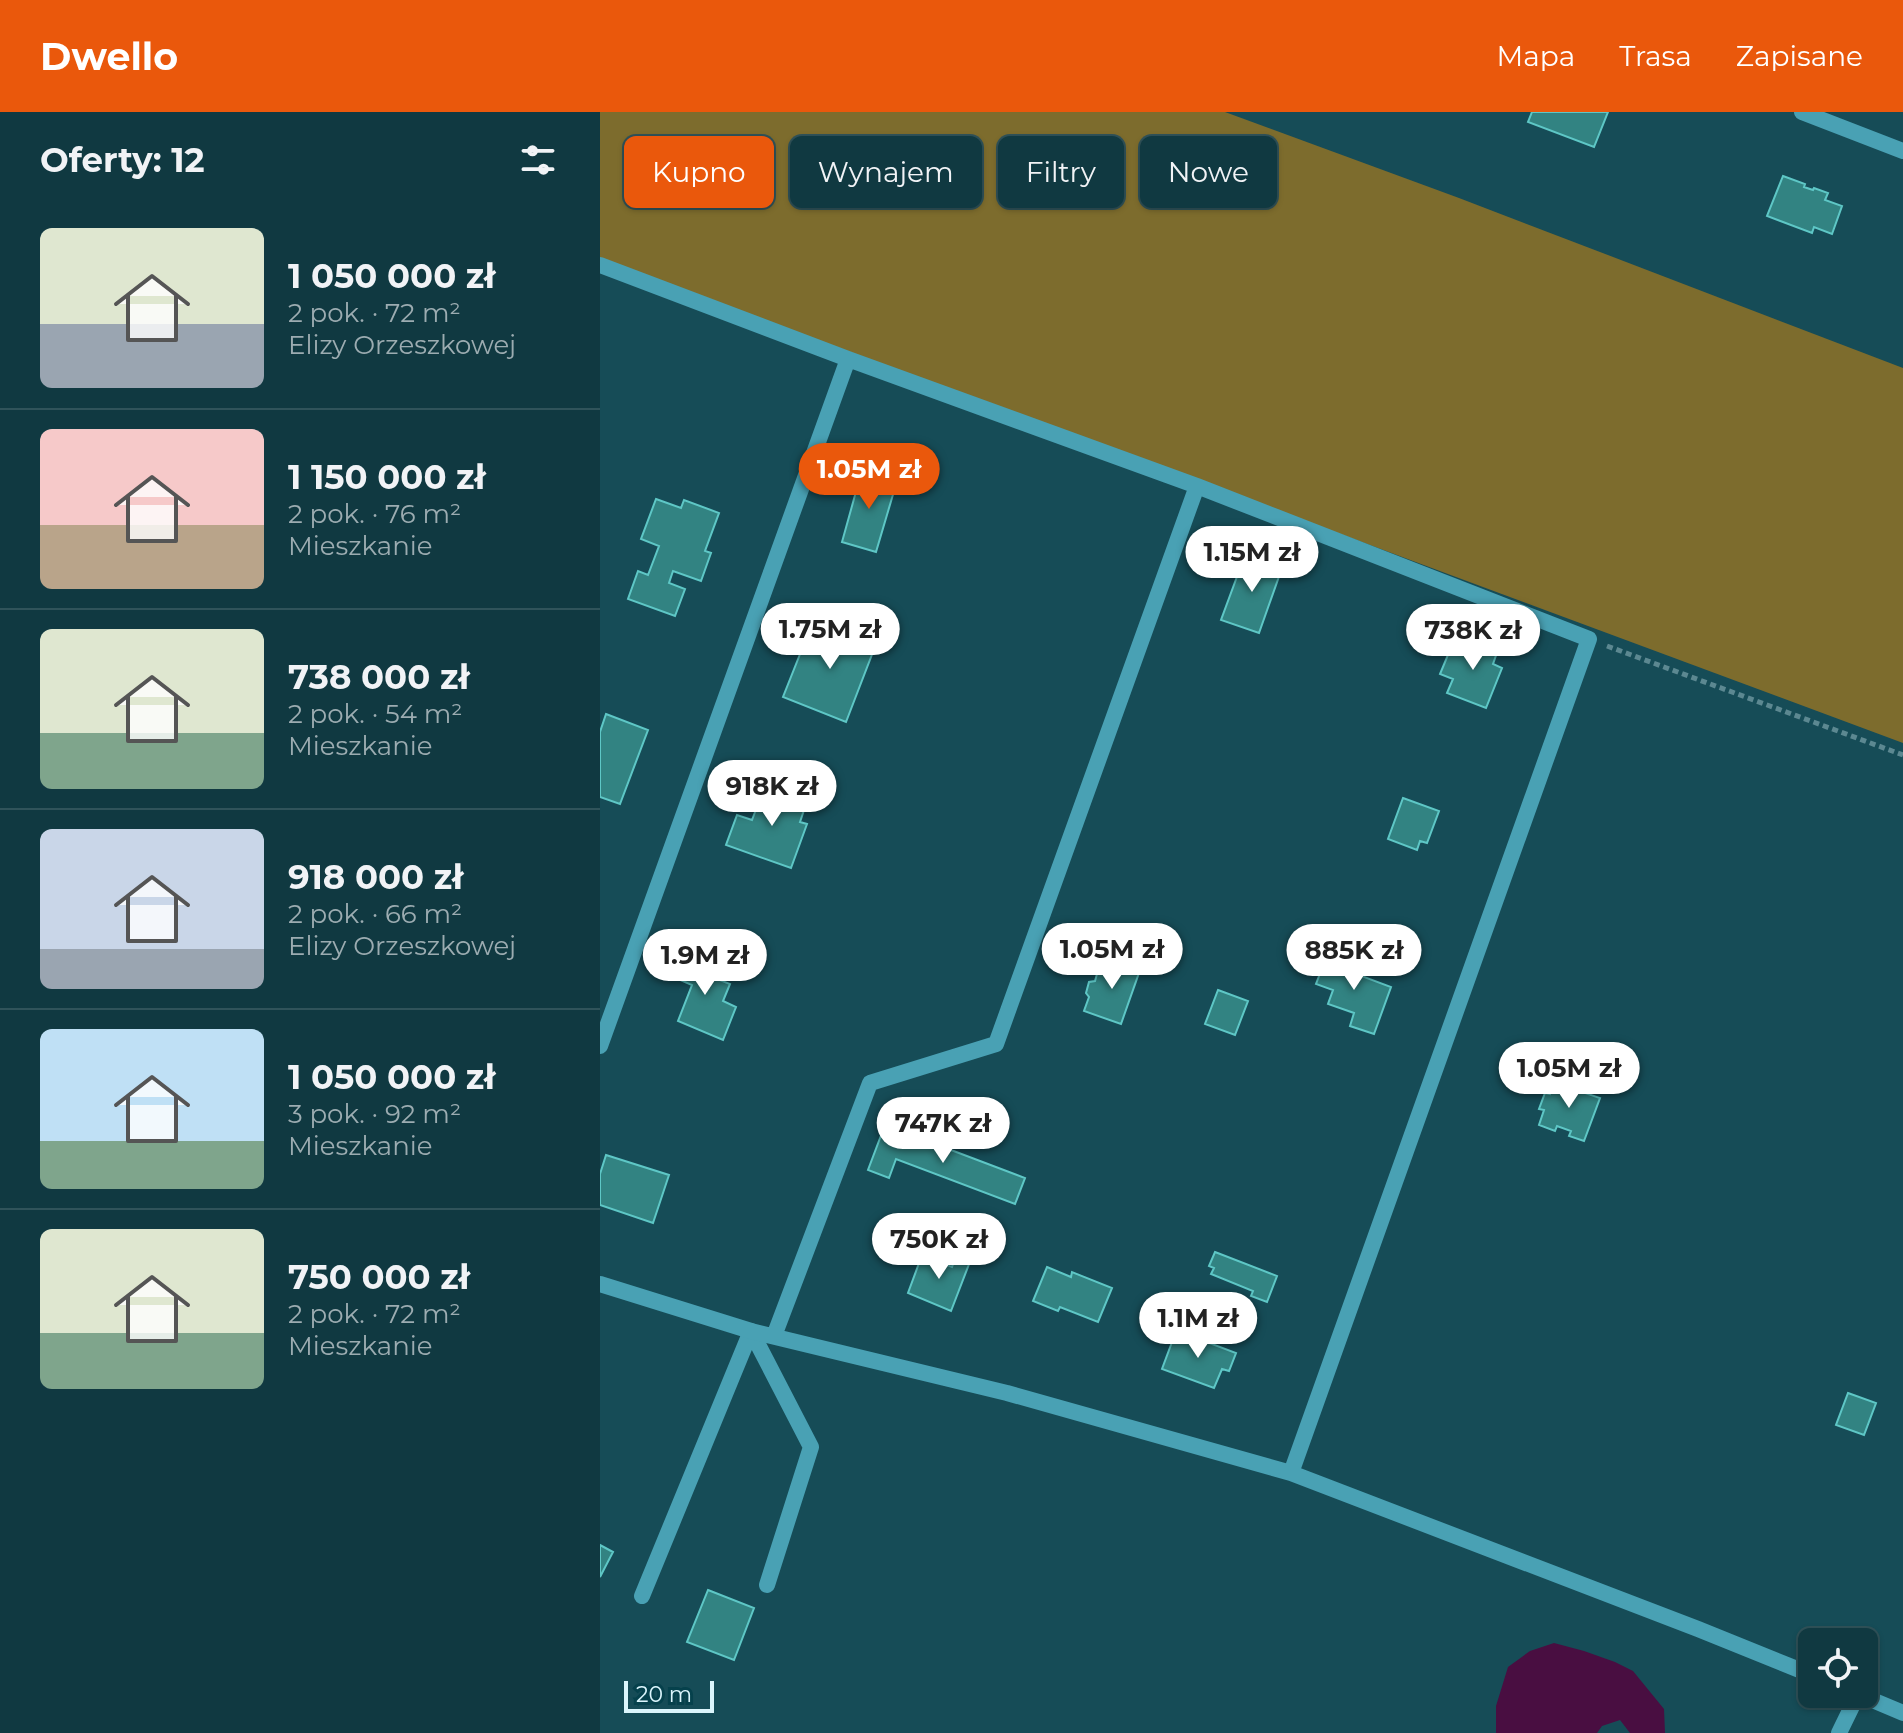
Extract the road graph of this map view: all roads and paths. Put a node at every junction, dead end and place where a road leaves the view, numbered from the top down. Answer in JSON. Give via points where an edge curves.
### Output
{"nodes":[{"id":1,"x":1802,"y":112,"type":"edge"},
{"id":2,"x":1903,"y":151,"type":"edge"},
{"id":3,"x":600,"y":265,"type":"edge"},
{"id":4,"x":848,"y":359,"type":"junction"},
{"id":5,"x":1197,"y":486,"type":"junction"},
{"id":6,"x":1589,"y":639,"type":"junction"},
{"id":7,"x":1903,"y":755,"type":"edge"},
{"id":8,"x":600,"y":1046,"type":"edge"},
{"id":9,"x":600,"y":1284,"type":"edge"},
{"id":10,"x":751,"y":1331,"type":"junction"},
{"id":11,"x":774,"y":1336,"type":"junction"},
{"id":12,"x":1291,"y":1473,"type":"junction"},
{"id":13,"x":767,"y":1585,"type":"dead end"},
{"id":14,"x":642,"y":1596,"type":"dead end"},
{"id":15,"x":1798,"y":1669,"type":"edge"},
{"id":16,"x":1878,"y":1702,"type":"edge"},
{"id":17,"x":1851,"y":1708,"type":"edge"},
{"id":18,"x":1903,"y":1713,"type":"edge"},
{"id":19,"x":1839,"y":1733,"type":"edge"}],
"edges":[{"from":1,"to":2,"type":"street"},
{"from":3,"to":4,"type":"street"},
{"from":4,"to":5,"type":"street"},
{"from":4,"to":8,"type":"street"},
{"from":5,"to":6,"type":"street"},
{"from":5,"to":11,"type":"street","via":[[996,1044],[870,1083]]},
{"from":6,"to":7,"type":"path"},
{"from":6,"to":12,"type":"street"},
{"from":9,"to":10,"type":"street"},
{"from":10,"to":11,"type":"street"},
{"from":10,"to":13,"type":"street","via":[[811,1447]]},
{"from":10,"to":14,"type":"street"},
{"from":11,"to":12,"type":"street","via":[[1007,1393]]},
{"from":12,"to":15,"type":"street"},
{"from":16,"to":18,"type":"street"},
{"from":17,"to":19,"type":"street"}]}
